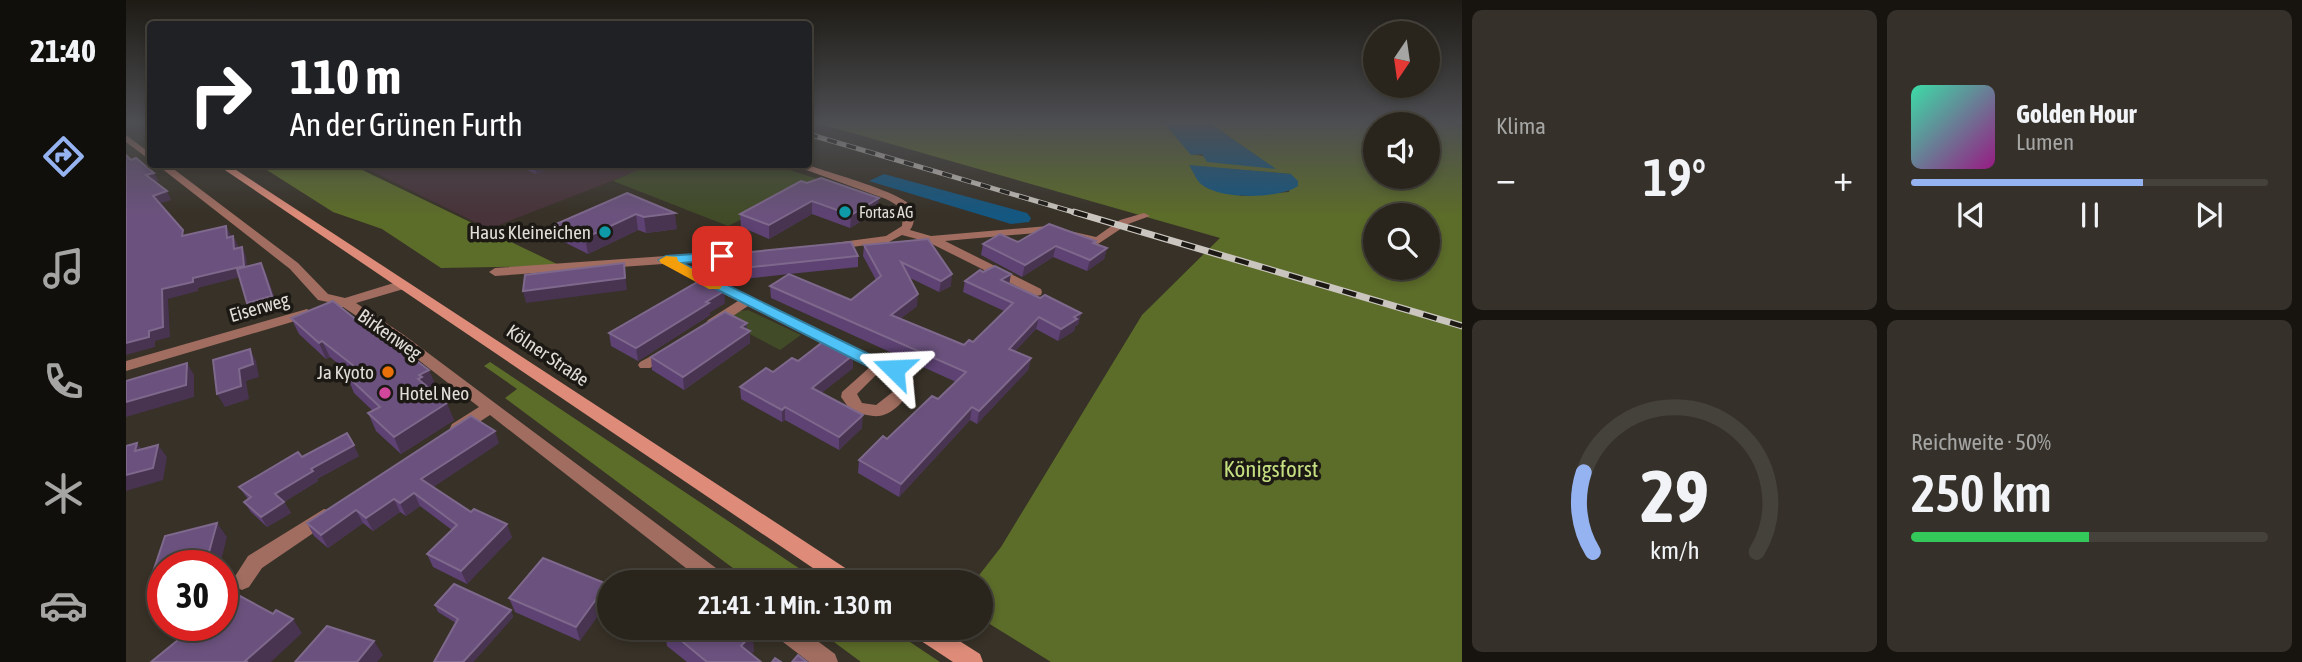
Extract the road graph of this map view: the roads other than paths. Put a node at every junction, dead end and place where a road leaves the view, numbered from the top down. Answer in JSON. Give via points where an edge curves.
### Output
{"nodes":[{"id":1,"x":165,"y":168,"type":"edge"},
{"id":2,"x":226,"y":168,"type":"edge"},
{"id":3,"x":805,"y":168,"type":"edge"},
{"id":4,"x":1144,"y":216,"type":"dead end"},
{"id":5,"x":902,"y":232,"type":"junction"},
{"id":6,"x":931,"y":239,"type":"junction"},
{"id":7,"x":820,"y":248,"type":"edge"},
{"id":8,"x":751,"y":253,"type":"edge"},
{"id":9,"x":666,"y":260,"type":"junction"},
{"id":10,"x":495,"y":272,"type":"dead end"},
{"id":11,"x":402,"y":285,"type":"junction"},
{"id":12,"x":1036,"y":292,"type":"dead end"},
{"id":13,"x":747,"y":301,"type":"junction"},
{"id":14,"x":345,"y":302,"type":"junction"},
{"id":15,"x":702,"y":329,"type":"edge"},
{"id":16,"x":679,"y":344,"type":"edge"},
{"id":17,"x":645,"y":365,"type":"dead end"},
{"id":18,"x":126,"y":366,"type":"edge"},
{"id":19,"x":883,"y":367,"type":"dead end"},
{"id":20,"x":489,"y":408,"type":"junction"},
{"id":21,"x":442,"y":439,"type":"edge"},
{"id":22,"x":337,"y":508,"type":"edge"},
{"id":23,"x":704,"y":570,"type":"edge"},
{"id":24,"x":832,"y":570,"type":"edge"},
{"id":25,"x":242,"y":581,"type":"dead end"},
{"id":26,"x":798,"y":640,"type":"edge"},
{"id":27,"x":938,"y":640,"type":"edge"},
{"id":28,"x":827,"y":662,"type":"edge"},
{"id":29,"x":972,"y":662,"type":"edge"}],
"edges":[{"from":1,"to":14,"type":"street","name":"Birkenweg","via":[[294,266],[323,297]]},
{"from":2,"to":11,"type":"main road","name":"Kölner Straße"},
{"from":3,"to":5,"type":"street","via":[[899,201],[909,212]]},
{"from":4,"to":6,"type":"street","via":[[1124,222],[1098,241],[1048,229]]},
{"from":5,"to":6,"type":"street"},
{"from":5,"to":7,"type":"street","via":[[879,242]]},
{"from":6,"to":12,"type":"street"},
{"from":8,"to":9,"type":"street"},
{"from":9,"to":10,"type":"street"},
{"from":9,"to":13,"type":"street"},
{"from":11,"to":14,"type":"street","name":"Eiserweg"},
{"from":11,"to":24,"type":"main road","name":"Kölner Straße"},
{"from":13,"to":15,"type":"street"},
{"from":13,"to":19,"type":"street"},
{"from":14,"to":18,"type":"street","name":"Eiserweg"},
{"from":14,"to":20,"type":"street","name":"Birkenweg"},
{"from":16,"to":17,"type":"street"},
{"from":20,"to":21,"type":"street"},
{"from":20,"to":23,"type":"street","name":"Birkenweg"},
{"from":22,"to":25,"type":"street","via":[[255,562]]},
{"from":26,"to":28,"type":"street"},
{"from":27,"to":29,"type":"main road"}]}
